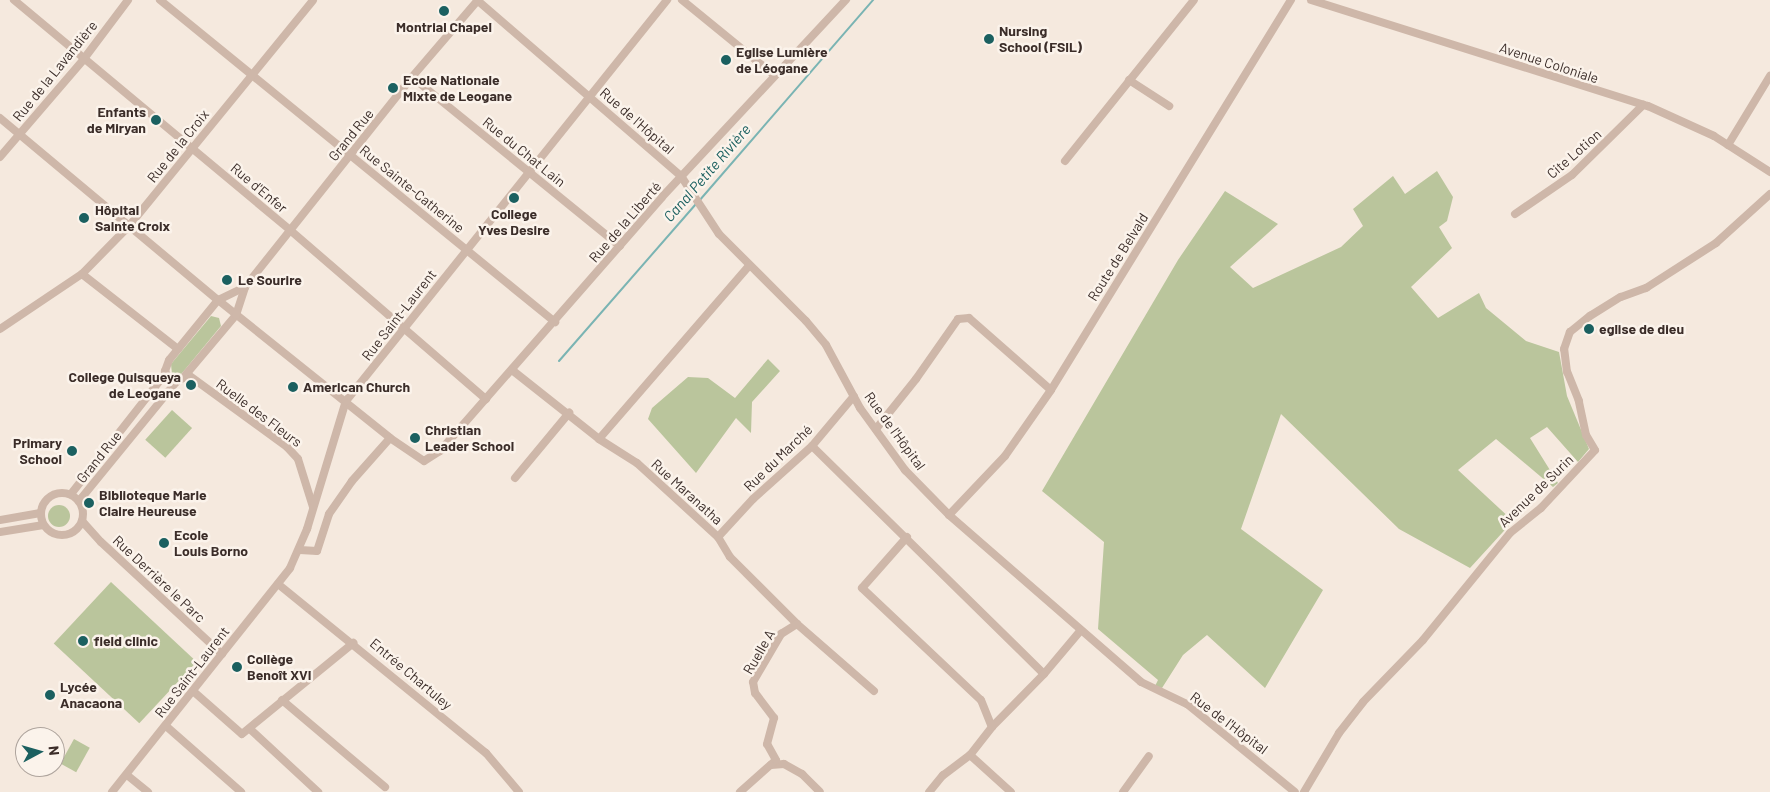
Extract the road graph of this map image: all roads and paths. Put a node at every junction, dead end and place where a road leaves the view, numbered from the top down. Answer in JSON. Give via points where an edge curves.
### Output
{"nodes":[{"id":1,"x":14,"y":0,"type":"edge"},
{"id":2,"x":128,"y":0,"type":"edge"},
{"id":3,"x":160,"y":0,"type":"edge"},
{"id":4,"x":478,"y":0,"type":"edge"},
{"id":5,"x":668,"y":0,"type":"edge"},
{"id":6,"x":682,"y":0,"type":"edge"},
{"id":7,"x":846,"y":0,"type":"edge"},
{"id":8,"x":1194,"y":0,"type":"edge"},
{"id":9,"x":1291,"y":0,"type":"edge"},
{"id":10,"x":1311,"y":0,"type":"edge"},
{"id":11,"x":311,"y":1,"type":"edge"},
{"id":12,"x":83,"y":60,"type":"junction"},
{"id":13,"x":252,"y":75,"type":"junction"},
{"id":14,"x":774,"y":75,"type":"junction"},
{"id":15,"x":1770,"y":76,"type":"edge"},
{"id":16,"x":412,"y":78,"type":"junction"},
{"id":17,"x":1129,"y":80,"type":"junction"},
{"id":18,"x":589,"y":95,"type":"junction"},
{"id":19,"x":1643,"y":105,"type":"junction"},
{"id":20,"x":1169,"y":106,"type":"dead end"},
{"id":21,"x":0,"y":118,"type":"edge"},
{"id":22,"x":19,"y":135,"type":"junction"},
{"id":23,"x":1728,"y":145,"type":"junction"},
{"id":24,"x":192,"y":148,"type":"junction"},
{"id":25,"x":351,"y":155,"type":"junction"},
{"id":26,"x":0,"y":157,"type":"edge"},
{"id":27,"x":1065,"y":161,"type":"dead end"},
{"id":28,"x":1770,"y":172,"type":"edge"},
{"id":29,"x":530,"y":173,"type":"junction"},
{"id":30,"x":681,"y":176,"type":"junction"},
{"id":31,"x":1770,"y":194,"type":"edge"},
{"id":32,"x":1515,"y":214,"type":"dead end"},
{"id":33,"x":130,"y":226,"type":"junction"},
{"id":34,"x":290,"y":230,"type":"junction"},
{"id":35,"x":620,"y":246,"type":"junction"},
{"id":36,"x":466,"y":249,"type":"junction"},
{"id":37,"x":749,"y":266,"type":"junction"},
{"id":38,"x":82,"y":274,"type":"junction"},
{"id":39,"x":245,"y":287,"type":"junction"},
{"id":40,"x":218,"y":300,"type":"junction"},
{"id":41,"x":236,"y":315,"type":"junction"},
{"id":42,"x":555,"y":322,"type":"junction"},
{"id":43,"x":0,"y":329,"type":"edge"},
{"id":44,"x":405,"y":329,"type":"junction"},
{"id":45,"x":178,"y":349,"type":"junction"},
{"id":46,"x":512,"y":370,"type":"junction"},
{"id":47,"x":165,"y":374,"type":"junction"},
{"id":48,"x":187,"y":374,"type":"junction"},
{"id":49,"x":176,"y":382,"type":"junction"},
{"id":50,"x":1051,"y":390,"type":"junction"},
{"id":51,"x":854,"y":396,"type":"junction"},
{"id":52,"x":486,"y":399,"type":"junction"},
{"id":53,"x":346,"y":401,"type":"junction"},
{"id":54,"x":569,"y":413,"type":"junction"},
{"id":55,"x":876,"y":429,"type":"junction"},
{"id":56,"x":390,"y":438,"type":"junction"},
{"id":57,"x":599,"y":439,"type":"junction"},
{"id":58,"x":812,"y":446,"type":"junction"},
{"id":59,"x":515,"y":478,"type":"dead end"},
{"id":60,"x":71,"y":494,"type":"junction"},
{"id":61,"x":79,"y":501,"type":"junction"},
{"id":62,"x":313,"y":508,"type":"junction"},
{"id":63,"x":40,"y":513,"type":"junction"},
{"id":64,"x":949,"y":515,"type":"junction"},
{"id":65,"x":0,"y":520,"type":"edge"},
{"id":66,"x":82,"y":521,"type":"junction"},
{"id":67,"x":43,"y":525,"type":"junction"},
{"id":68,"x":0,"y":532,"type":"edge"},
{"id":69,"x":718,"y":537,"type":"junction"},
{"id":70,"x":907,"y":537,"type":"junction"},
{"id":71,"x":300,"y":550,"type":"junction"},
{"id":72,"x":278,"y":584,"type":"junction"},
{"id":73,"x":797,"y":624,"type":"junction"},
{"id":74,"x":1082,"y":630,"type":"junction"},
{"id":75,"x":353,"y":643,"type":"junction"},
{"id":76,"x":222,"y":654,"type":"junction"},
{"id":77,"x":1044,"y":674,"type":"junction"},
{"id":78,"x":194,"y":691,"type":"junction"},
{"id":79,"x":874,"y":691,"type":"dead end"},
{"id":80,"x":282,"y":700,"type":"junction"},
{"id":81,"x":166,"y":726,"type":"junction"},
{"id":82,"x":992,"y":727,"type":"junction"},
{"id":83,"x":250,"y":729,"type":"junction"},
{"id":84,"x":970,"y":755,"type":"junction"},
{"id":85,"x":1149,"y":756,"type":"dead end"},
{"id":86,"x":770,"y":765,"type":"junction"},
{"id":87,"x":127,"y":775,"type":"junction"},
{"id":88,"x":386,"y":787,"type":"dead end"},
{"id":89,"x":112,"y":792,"type":"edge"},
{"id":90,"x":148,"y":792,"type":"edge"},
{"id":91,"x":240,"y":792,"type":"edge"},
{"id":92,"x":318,"y":792,"type":"edge"},
{"id":93,"x":519,"y":792,"type":"edge"},
{"id":94,"x":740,"y":792,"type":"edge"},
{"id":95,"x":820,"y":792,"type":"edge"},
{"id":96,"x":929,"y":792,"type":"edge"},
{"id":97,"x":1011,"y":792,"type":"edge"},
{"id":98,"x":1123,"y":792,"type":"edge"},
{"id":99,"x":1295,"y":792,"type":"edge"},
{"id":100,"x":1304,"y":792,"type":"edge"}],
"edges":[{"from":1,"to":12,"type":"street","name":"Rue d'Enfer"},
{"from":2,"to":12,"type":"street","name":"Rue de la Lavandière"},
{"from":3,"to":13,"type":"street","name":"Rue Sainte-Catherine"},
{"from":4,"to":16,"type":"street","name":"Grand Rue"},
{"from":4,"to":18,"type":"street","name":"Rue de l'Hôpital"},
{"from":5,"to":18,"type":"street","name":"Rue Saint-Laurent"},
{"from":6,"to":14,"type":"street"},
{"from":7,"to":14,"type":"street","name":"Rue de la Liberté"},
{"from":8,"to":17,"type":"street"},
{"from":9,"to":50,"type":"street","name":"Route de Belvald"},
{"from":10,"to":19,"type":"street","name":"Avenue Coloniale"},
{"from":11,"to":13,"type":"street","name":"Rue de la Croix"},
{"from":12,"to":22,"type":"street","name":"Rue de la Lavandière"},
{"from":12,"to":24,"type":"street","name":"Rue d'Enfer"},
{"from":13,"to":24,"type":"street","name":"Rue de la Croix"},
{"from":13,"to":25,"type":"street","name":"Rue Sainte-Catherine"},
{"from":14,"to":30,"type":"street","name":"Rue de la Liberté"},
{"from":15,"to":23,"type":"street"},
{"from":16,"to":25,"type":"street","name":"Grand Rue"},
{"from":16,"to":29,"type":"street","name":"Rue du Chat Lain"},
{"from":17,"to":20,"type":"street"},
{"from":17,"to":27,"type":"street"},
{"from":18,"to":29,"type":"street","name":"Rue Saint-Laurent"},
{"from":18,"to":30,"type":"street","name":"Rue de l'Hôpital"},
{"from":19,"to":23,"type":"street","name":"Avenue Coloniale","via":[[1697,127]]},
{"from":19,"to":32,"type":"street","name":"Cite Lotion","via":[[1572,175]]},
{"from":21,"to":22,"type":"street"},
{"from":22,"to":26,"type":"street","name":"Rue de la Lavandière"},
{"from":22,"to":33,"type":"street"},
{"from":23,"to":28,"type":"street","name":"Avenue Coloniale"},
{"from":24,"to":33,"type":"street","name":"Rue de la Croix"},
{"from":24,"to":34,"type":"street","name":"Rue d'Enfer"},
{"from":25,"to":34,"type":"street","name":"Grand Rue"},
{"from":25,"to":36,"type":"street","name":"Rue Sainte-Catherine"},
{"from":29,"to":35,"type":"street","name":"Rue du Chat Lain"},
{"from":29,"to":36,"type":"street","name":"Rue Saint-Laurent"},
{"from":30,"to":35,"type":"street","name":"Rue de la Liberté"},
{"from":30,"to":37,"type":"street","name":"Rue de l'Hôpital","via":[[719,234]]},
{"from":31,"to":100,"type":"street","name":"Avenue de Surin","via":[[1716,243],[1646,288],[1620,297],[1570,332],[1564,349],[1567,372],[1579,401],[1586,435],[1595,450],[1541,508],[1510,533],[1423,640],[1363,702],[1339,733]]},
{"from":33,"to":38,"type":"street","name":"Rue de la Croix"},
{"from":33,"to":40,"type":"street"},
{"from":34,"to":39,"type":"street","name":"Grand Rue"},
{"from":34,"to":44,"type":"street","name":"Rue d'Enfer"},
{"from":35,"to":42,"type":"street","name":"Rue de la Liberté"},
{"from":36,"to":42,"type":"street","name":"Rue Sainte-Catherine"},
{"from":36,"to":44,"type":"street","name":"Rue Saint-Laurent"},
{"from":37,"to":51,"type":"street","name":"Rue de l'Hôpital","via":[[806,320],[843,371]]},
{"from":37,"to":57,"type":"street"},
{"from":38,"to":43,"type":"street","name":"Rue de la Croix"},
{"from":38,"to":45,"type":"street"},
{"from":39,"to":40,"type":"street","name":"Grand Rue"},
{"from":39,"to":41,"type":"street","name":"Grand Rue"},
{"from":40,"to":41,"type":"street"},
{"from":40,"to":45,"type":"street","name":"Grand Rue"},
{"from":41,"to":48,"type":"street","name":"Grand Rue"},
{"from":41,"to":53,"type":"street"},
{"from":42,"to":46,"type":"street","name":"Rue de la Liberté"},
{"from":44,"to":52,"type":"street","name":"Rue d'Enfer"},
{"from":44,"to":53,"type":"street","name":"Rue Saint-Laurent"},
{"from":45,"to":47,"type":"street","name":"Grand Rue"},
{"from":46,"to":52,"type":"street","name":"Rue de la Liberté"},
{"from":46,"to":54,"type":"street","name":"Rue Maranatha"},
{"from":47,"to":49,"type":"street"},
{"from":47,"to":60,"type":"street","name":"Grand Rue"},
{"from":48,"to":49,"type":"street","name":"Grand Rue"},
{"from":48,"to":62,"type":"street","name":"Ruelle des Fleurs","via":[[287,447],[298,459]]},
{"from":49,"to":61,"type":"street","name":"Grand Rue"},
{"from":50,"to":55,"type":"street","via":[[969,318],[958,319]]},
{"from":50,"to":64,"type":"street","name":"Route de Belvald","via":[[1005,456]]},
{"from":51,"to":55,"type":"street","name":"Rue de l'Hôpital"},
{"from":51,"to":58,"type":"street","name":"Rue du Marché"},
{"from":52,"to":56,"type":"street","name":"Rue de la Liberté","via":[[440,451],[424,461]]},
{"from":53,"to":56,"type":"street"},
{"from":53,"to":62,"type":"street","name":"Rue Saint-Laurent"},
{"from":54,"to":57,"type":"street","name":"Rue Maranatha"},
{"from":54,"to":59,"type":"street"},
{"from":55,"to":64,"type":"street","name":"Rue de l'Hôpital","via":[[905,470]]},
{"from":56,"to":71,"type":"street","via":[[352,481],[334,508],[317,551]]},
{"from":57,"to":69,"type":"street","name":"Rue Maranatha","via":[[637,463]]},
{"from":58,"to":69,"type":"street","name":"Rue du Marché","via":[[753,499]]},
{"from":58,"to":70,"type":"street"},
{"from":60,"to":61,"type":"street"},
{"from":60,"to":63,"type":"street","via":[[51,495]]},
{"from":61,"to":66,"type":"street"},
{"from":62,"to":71,"type":"street","name":"Rue Saint-Laurent"},
{"from":63,"to":65,"type":"street"},
{"from":63,"to":67,"type":"street"},
{"from":64,"to":74,"type":"street","name":"Rue de l'Hôpital"},
{"from":66,"to":67,"type":"street","via":[[72,533],[64,535],[49,531]]},
{"from":66,"to":76,"type":"street","name":"Rue Derrière le Parc"},
{"from":67,"to":68,"type":"street"},
{"from":69,"to":73,"type":"street","name":"Rue Maranatha","via":[[730,557]]},
{"from":70,"to":77,"type":"street"},
{"from":70,"to":82,"type":"street","via":[[862,588],[981,700]]},
{"from":71,"to":72,"type":"street","name":"Rue Saint-Laurent"},
{"from":72,"to":75,"type":"street","name":"Entrée Chartuley"},
{"from":72,"to":76,"type":"street","name":"Rue Saint-Laurent"},
{"from":73,"to":79,"type":"street","name":"Rue Maranatha"},
{"from":73,"to":86,"type":"street","name":"Ruelle A","via":[[781,634],[754,682],[755,693],[774,718],[767,744],[776,760]]},
{"from":74,"to":77,"type":"street"},
{"from":74,"to":99,"type":"street","name":"Rue de l'Hôpital","via":[[1141,682],[1187,704]]},
{"from":75,"to":80,"type":"street"},
{"from":75,"to":93,"type":"street","name":"Entrée Chartuley","via":[[486,754]]},
{"from":76,"to":78,"type":"street","name":"Rue Saint-Laurent"},
{"from":77,"to":82,"type":"street"},
{"from":78,"to":81,"type":"street","name":"Rue Saint-Laurent"},
{"from":78,"to":83,"type":"street","via":[[239,733]]},
{"from":80,"to":83,"type":"street"},
{"from":80,"to":88,"type":"street"},
{"from":81,"to":87,"type":"street","name":"Rue Saint-Laurent"},
{"from":81,"to":91,"type":"street"},
{"from":82,"to":84,"type":"street"},
{"from":83,"to":92,"type":"street"},
{"from":84,"to":96,"type":"street","via":[[943,775]]},
{"from":84,"to":97,"type":"street"},
{"from":85,"to":98,"type":"street"},
{"from":86,"to":94,"type":"street"},
{"from":86,"to":95,"type":"street","via":[[784,764],[802,774]]},
{"from":87,"to":89,"type":"street","name":"Rue Saint-Laurent"},
{"from":87,"to":90,"type":"street"}]}
